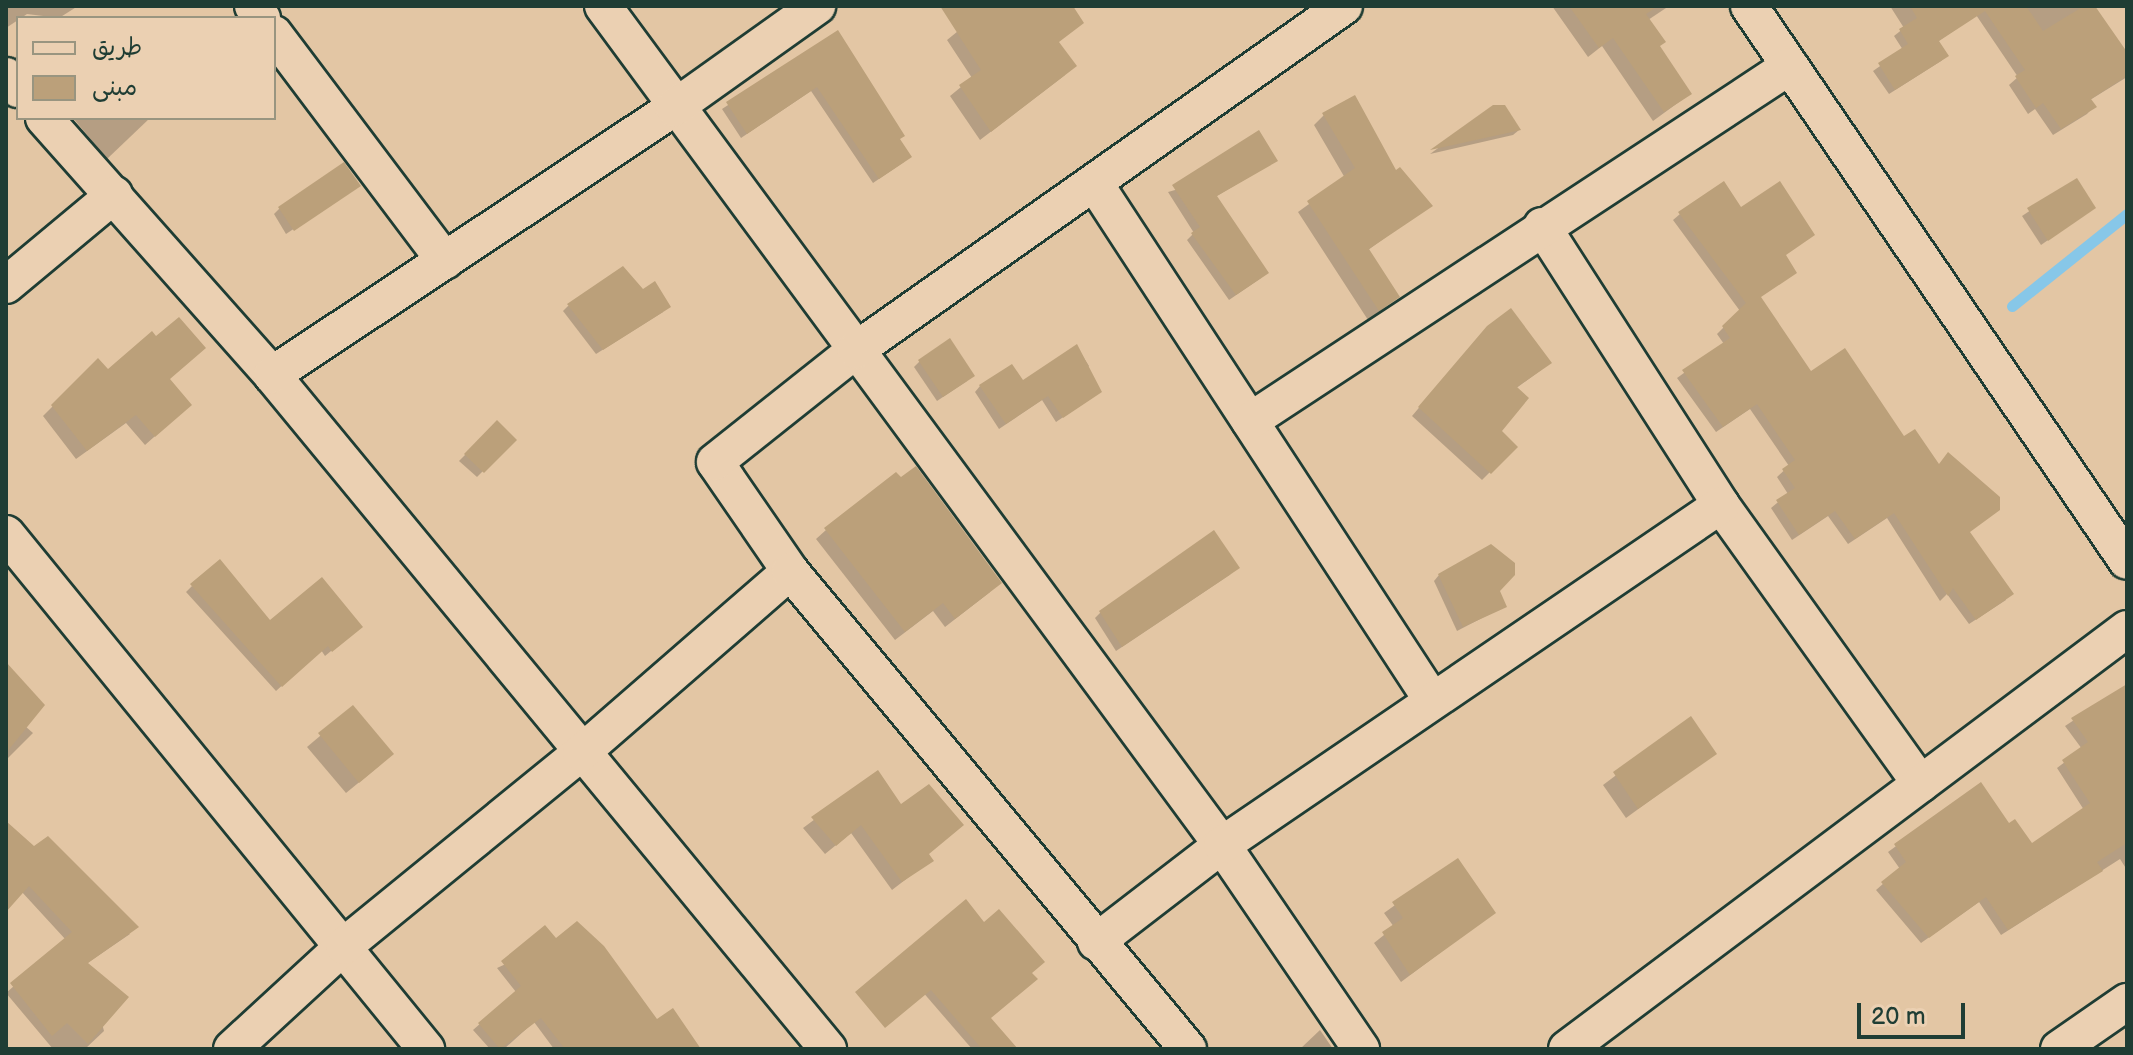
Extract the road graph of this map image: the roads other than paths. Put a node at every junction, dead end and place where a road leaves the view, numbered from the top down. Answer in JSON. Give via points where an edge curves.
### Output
{"nodes":[{"id":1,"x":603,"y":6,"type":"edge"},
{"id":2,"x":817,"y":6,"type":"edge"},
{"id":3,"x":1344,"y":6,"type":"edge"},
{"id":4,"x":1749,"y":6,"type":"edge"},
{"id":5,"x":276,"y":37,"type":"edge"},
{"id":6,"x":1790,"y":66,"type":"junction"},
{"id":7,"x":674,"y":108,"type":"junction"},
{"id":8,"x":46,"y":120,"type":"edge"},
{"id":9,"x":1095,"y":184,"type":"junction"},
{"id":10,"x":114,"y":195,"type":"junction"},
{"id":11,"x":1542,"y":226,"type":"junction"},
{"id":12,"x":445,"y":261,"type":"junction"},
{"id":13,"x":6,"y":285,"type":"edge"},
{"id":14,"x":856,"y":350,"type":"junction"},
{"id":15,"x":272,"y":375,"type":"junction"},
{"id":16,"x":1250,"y":421,"type":"junction"},
{"id":17,"x":1721,"y":505,"type":"junction"},
{"id":18,"x":6,"y":534,"type":"edge"},
{"id":19,"x":2127,"y":561,"type":"edge"},
{"id":20,"x":790,"y":571,"type":"junction"},
{"id":21,"x":2127,"y":629,"type":"edge"},
{"id":22,"x":1432,"y":700,"type":"junction"},
{"id":23,"x":581,"y":753,"type":"junction"},
{"id":24,"x":1921,"y":784,"type":"junction"},
{"id":25,"x":1222,"y":845,"type":"junction"},
{"id":26,"x":1096,"y":942,"type":"junction"},
{"id":27,"x":344,"y":946,"type":"junction"},
{"id":28,"x":2127,"y":1002,"type":"edge"},
{"id":29,"x":2083,"y":1042,"type":"edge"},
{"id":30,"x":232,"y":1049,"type":"edge"},
{"id":31,"x":426,"y":1049,"type":"edge"},
{"id":32,"x":828,"y":1049,"type":"edge"},
{"id":33,"x":1188,"y":1049,"type":"edge"},
{"id":34,"x":1361,"y":1049,"type":"edge"},
{"id":35,"x":1567,"y":1049,"type":"edge"}],
"edges":[{"from":1,"to":7,"type":"street"},
{"from":2,"to":7,"type":"street"},
{"from":3,"to":9,"type":"street"},
{"from":4,"to":6,"type":"street"},
{"from":5,"to":12,"type":"street"},
{"from":6,"to":11,"type":"street"},
{"from":6,"to":19,"type":"street"},
{"from":7,"to":12,"type":"street"},
{"from":7,"to":14,"type":"street"},
{"from":8,"to":10,"type":"street"},
{"from":9,"to":14,"type":"street"},
{"from":9,"to":16,"type":"street"},
{"from":10,"to":13,"type":"street"},
{"from":10,"to":15,"type":"street"},
{"from":11,"to":16,"type":"street"},
{"from":11,"to":17,"type":"street"},
{"from":12,"to":15,"type":"street"},
{"from":14,"to":20,"type":"street","via":[[715,462]]},
{"from":14,"to":25,"type":"street"},
{"from":15,"to":23,"type":"street"},
{"from":16,"to":22,"type":"street"},
{"from":17,"to":22,"type":"street"},
{"from":17,"to":24,"type":"street"},
{"from":18,"to":27,"type":"street"},
{"from":20,"to":23,"type":"street"},
{"from":20,"to":26,"type":"street"},
{"from":21,"to":24,"type":"street"},
{"from":22,"to":25,"type":"street"},
{"from":23,"to":27,"type":"street"},
{"from":23,"to":32,"type":"street"},
{"from":24,"to":35,"type":"street"},
{"from":25,"to":26,"type":"street"},
{"from":25,"to":34,"type":"street"},
{"from":26,"to":33,"type":"street"},
{"from":27,"to":30,"type":"street"},
{"from":27,"to":31,"type":"street"},
{"from":28,"to":29,"type":"street"}]}
